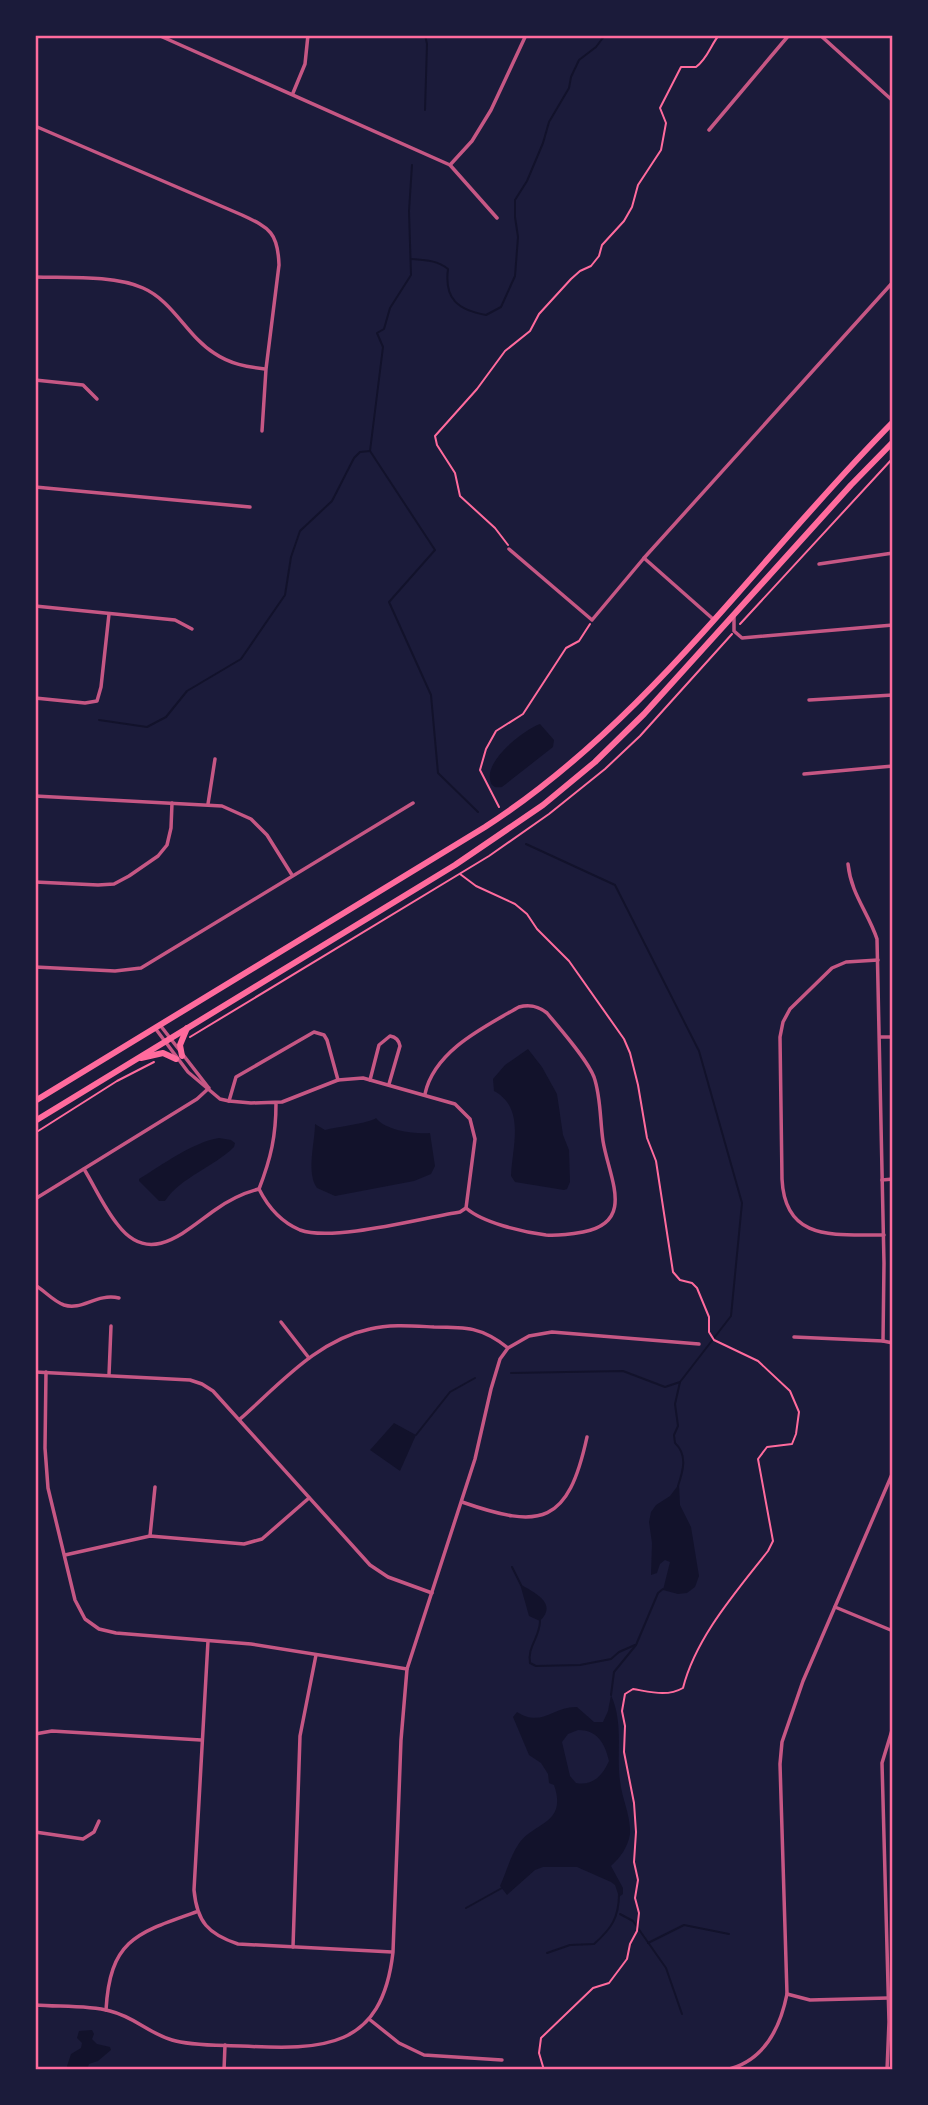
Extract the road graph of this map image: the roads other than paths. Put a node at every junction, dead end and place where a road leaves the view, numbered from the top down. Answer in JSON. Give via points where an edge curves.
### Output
{"nodes":[{"id":1,"x":159,"y":35,"type":"edge"},
{"id":2,"x":308,"y":35,"type":"edge"},
{"id":3,"x":526,"y":35,"type":"edge"},
{"id":4,"x":789,"y":35,"type":"edge"},
{"id":5,"x":820,"y":35,"type":"edge"},
{"id":6,"x":292,"y":94,"type":"junction"},
{"id":7,"x":893,"y":101,"type":"edge"},
{"id":8,"x":35,"y":126,"type":"edge"},
{"id":9,"x":709,"y":130,"type":"dead end"},
{"id":10,"x":450,"y":165,"type":"junction"},
{"id":11,"x":497,"y":218,"type":"dead end"},
{"id":12,"x":35,"y":276,"type":"edge"},
{"id":13,"x":893,"y":282,"type":"edge"},
{"id":14,"x":266,"y":369,"type":"junction"},
{"id":15,"x":35,"y":380,"type":"edge"},
{"id":16,"x":97,"y":399,"type":"dead end"},
{"id":17,"x":893,"y":422,"type":"edge"},
{"id":18,"x":262,"y":431,"type":"dead end"},
{"id":19,"x":893,"y":442,"type":"edge"},
{"id":20,"x":35,"y":487,"type":"edge"},
{"id":21,"x":250,"y":507,"type":"dead end"},
{"id":22,"x":509,"y":549,"type":"road end"},
{"id":23,"x":893,"y":552,"type":"edge"},
{"id":24,"x":644,"y":558,"type":"junction"},
{"id":25,"x":819,"y":564,"type":"dead end"},
{"id":26,"x":35,"y":606,"type":"edge"},
{"id":27,"x":109,"y":614,"type":"junction"},
{"id":28,"x":734,"y":614,"type":"junction"},
{"id":29,"x":713,"y":620,"type":"junction"},
{"id":30,"x":893,"y":625,"type":"edge"},
{"id":31,"x":192,"y":629,"type":"dead end"},
{"id":32,"x":893,"y":695,"type":"edge"},
{"id":33,"x":35,"y":698,"type":"edge"},
{"id":34,"x":808,"y":700,"type":"dead end"},
{"id":35,"x":215,"y":759,"type":"dead end"},
{"id":36,"x":893,"y":766,"type":"edge"},
{"id":37,"x":804,"y":774,"type":"dead end"},
{"id":38,"x":35,"y":796,"type":"edge"},
{"id":39,"x":172,"y":803,"type":"junction"},
{"id":40,"x":413,"y":803,"type":"dead end"},
{"id":41,"x":208,"y":804,"type":"junction"},
{"id":42,"x":848,"y":864,"type":"dead end"},
{"id":43,"x":292,"y":876,"type":"junction"},
{"id":44,"x":35,"y":881,"type":"edge"},
{"id":45,"x":878,"y":960,"type":"junction"},
{"id":46,"x":35,"y":967,"type":"edge"},
{"id":47,"x":157,"y":1026,"type":"junction"},
{"id":48,"x":187,"y":1027,"type":"junction"},
{"id":49,"x":880,"y":1037,"type":"junction"},
{"id":50,"x":893,"y":1037,"type":"edge"},
{"id":51,"x":166,"y":1040,"type":"junction"},
{"id":52,"x":179,"y":1057,"type":"junction"},
{"id":53,"x":133,"y":1060,"type":"junction"},
{"id":54,"x":197,"y":1072,"type":"junction"},
{"id":55,"x":193,"y":1077,"type":"junction"},
{"id":56,"x":338,"y":1080,"type":"junction"},
{"id":57,"x":370,"y":1080,"type":"junction"},
{"id":58,"x":389,"y":1084,"type":"junction"},
{"id":59,"x":209,"y":1088,"type":"junction"},
{"id":60,"x":425,"y":1094,"type":"junction"},
{"id":61,"x":35,"y":1101,"type":"edge"},
{"id":62,"x":229,"y":1101,"type":"junction"},
{"id":63,"x":276,"y":1103,"type":"junction"},
{"id":64,"x":35,"y":1121,"type":"edge"},
{"id":65,"x":84,"y":1169,"type":"junction"},
{"id":66,"x":893,"y":1179,"type":"edge"},
{"id":67,"x":882,"y":1180,"type":"junction"},
{"id":68,"x":259,"y":1189,"type":"junction"},
{"id":69,"x":35,"y":1199,"type":"edge"},
{"id":70,"x":466,"y":1208,"type":"junction"},
{"id":71,"x":884,"y":1235,"type":"junction"},
{"id":72,"x":35,"y":1285,"type":"edge"},
{"id":73,"x":119,"y":1297,"type":"dead end"},
{"id":74,"x":281,"y":1322,"type":"dead end"},
{"id":75,"x":111,"y":1326,"type":"dead end"},
{"id":76,"x":794,"y":1336,"type":"dead end"},
{"id":77,"x":883,"y":1341,"type":"junction"},
{"id":78,"x":893,"y":1343,"type":"edge"},
{"id":79,"x":699,"y":1344,"type":"dead end"},
{"id":80,"x":508,"y":1348,"type":"junction"},
{"id":81,"x":309,"y":1357,"type":"junction"},
{"id":82,"x":35,"y":1372,"type":"edge"},
{"id":83,"x":46,"y":1372,"type":"junction"},
{"id":84,"x":109,"y":1375,"type":"junction"},
{"id":85,"x":240,"y":1419,"type":"junction"},
{"id":86,"x":587,"y":1437,"type":"dead end"},
{"id":87,"x":893,"y":1472,"type":"edge"},
{"id":88,"x":155,"y":1487,"type":"dead end"},
{"id":89,"x":309,"y":1497,"type":"junction"},
{"id":90,"x":462,"y":1502,"type":"junction"},
{"id":91,"x":150,"y":1536,"type":"junction"},
{"id":92,"x":65,"y":1555,"type":"junction"},
{"id":93,"x":432,"y":1593,"type":"junction"},
{"id":94,"x":835,"y":1607,"type":"junction"},
{"id":95,"x":893,"y":1631,"type":"edge"},
{"id":96,"x":208,"y":1640,"type":"junction"},
{"id":97,"x":316,"y":1655,"type":"junction"},
{"id":98,"x":407,"y":1669,"type":"junction"},
{"id":99,"x":893,"y":1727,"type":"edge"},
{"id":100,"x":35,"y":1734,"type":"edge"},
{"id":101,"x":201,"y":1740,"type":"junction"},
{"id":102,"x":99,"y":1821,"type":"dead end"},
{"id":103,"x":35,"y":1832,"type":"edge"},
{"id":104,"x":196,"y":1912,"type":"junction"},
{"id":105,"x":293,"y":1947,"type":"junction"},
{"id":106,"x":393,"y":1952,"type":"junction"},
{"id":107,"x":887,"y":1952,"type":"junction"},
{"id":108,"x":893,"y":1953,"type":"edge"},
{"id":109,"x":787,"y":1994,"type":"junction"},
{"id":110,"x":888,"y":1998,"type":"junction"},
{"id":111,"x":35,"y":2005,"type":"edge"},
{"id":112,"x":106,"y":2010,"type":"junction"},
{"id":113,"x":369,"y":2020,"type":"junction"},
{"id":114,"x":225,"y":2045,"type":"junction"},
{"id":115,"x":502,"y":2060,"type":"dead end"},
{"id":116,"x":224,"y":2070,"type":"edge"},
{"id":117,"x":725,"y":2070,"type":"edge"},
{"id":118,"x":887,"y":2070,"type":"edge"}],
"edges":[{"from":1,"to":6,"type":"street"},
{"from":2,"to":6,"type":"street","via":[[304,64]]},
{"from":3,"to":10,"type":"street","via":[[491,110]]},
{"from":4,"to":9,"type":"street"},
{"from":5,"to":7,"type":"street"},
{"from":6,"to":10,"type":"street"},
{"from":8,"to":14,"type":"street","via":[[262,224],[274,234],[279,265]]},
{"from":10,"to":11,"type":"street"},
{"from":12,"to":14,"type":"street","via":[[125,282],[143,288],[212,352],[231,362]]},
{"from":13,"to":24,"type":"street"},
{"from":14,"to":18,"type":"street"},
{"from":15,"to":16,"type":"street","via":[[83,384]]},
{"from":17,"to":29,"type":"highway"},
{"from":19,"to":28,"type":"highway"},
{"from":20,"to":21,"type":"street"},
{"from":22,"to":24,"type":"street","via":[[592,620]]},
{"from":23,"to":25,"type":"street"},
{"from":24,"to":29,"type":"street"},
{"from":26,"to":27,"type":"street"},
{"from":27,"to":31,"type":"street","via":[[176,620]]},
{"from":27,"to":33,"type":"street","via":[[97,701]]},
{"from":28,"to":30,"type":"street","via":[[734,631],[742,638]]},
{"from":28,"to":48,"type":"highway","via":[[620,738],[543,805]]},
{"from":29,"to":47,"type":"highway","via":[[608,731],[528,798]]},
{"from":32,"to":34,"type":"street"},
{"from":35,"to":41,"type":"street"},
{"from":36,"to":37,"type":"street"},
{"from":38,"to":39,"type":"street"},
{"from":39,"to":41,"type":"street"},
{"from":39,"to":44,"type":"street","via":[[167,845],[128,877],[98,885]]},
{"from":40,"to":43,"type":"street"},
{"from":41,"to":43,"type":"street","via":[[251,819],[267,835]]},
{"from":42,"to":45,"type":"street","via":[[850,884],[877,939]]},
{"from":43,"to":46,"type":"street","via":[[141,968]]},
{"from":45,"to":49,"type":"street"},
{"from":45,"to":71,"type":"street","via":[[846,962],[832,968],[790,1009],[783,1022],[782,1179],[787,1205],[807,1228],[822,1234]]},
{"from":47,"to":51,"type":"street"},
{"from":47,"to":61,"type":"highway"},
{"from":48,"to":51,"type":"highway"},
{"from":48,"to":52,"type":"highway"},
{"from":49,"to":50,"type":"street"},
{"from":49,"to":67,"type":"street"},
{"from":51,"to":52,"type":"street"},
{"from":51,"to":53,"type":"highway"},
{"from":52,"to":53,"type":"highway","via":[[163,1053]]},
{"from":52,"to":54,"type":"street"},
{"from":52,"to":55,"type":"street"},
{"from":53,"to":64,"type":"highway"},
{"from":54,"to":55,"type":"street"},
{"from":54,"to":59,"type":"street"},
{"from":55,"to":59,"type":"street"},
{"from":56,"to":57,"type":"street"},
{"from":56,"to":62,"type":"street","via":[[327,1040],[314,1031],[236,1077]]},
{"from":56,"to":63,"type":"street"},
{"from":57,"to":58,"type":"street"},
{"from":57,"to":58,"type":"street","via":[[379,1045],[390,1036],[400,1046]]},
{"from":58,"to":60,"type":"street"},
{"from":59,"to":62,"type":"street"},
{"from":59,"to":65,"type":"street"},
{"from":60,"to":70,"type":"street","via":[[455,1104],[473,1128]]},
{"from":60,"to":70,"type":"street","via":[[433,1072],[464,1041],[526,1005],[547,1013],[594,1076],[616,1207],[610,1221],[594,1230],[551,1236],[481,1218]]},
{"from":62,"to":63,"type":"street"},
{"from":63,"to":68,"type":"street","via":[[275,1141]]},
{"from":65,"to":68,"type":"street","via":[[125,1233],[156,1244],[180,1237],[231,1199]]},
{"from":65,"to":69,"type":"street"},
{"from":66,"to":67,"type":"street"},
{"from":67,"to":71,"type":"street"},
{"from":68,"to":70,"type":"street","via":[[284,1221],[309,1232],[338,1233]]},
{"from":71,"to":77,"type":"street"},
{"from":72,"to":73,"type":"street","via":[[71,1306],[106,1295]]},
{"from":74,"to":81,"type":"street"},
{"from":75,"to":84,"type":"street"},
{"from":76,"to":77,"type":"street"},
{"from":77,"to":78,"type":"street"},
{"from":79,"to":80,"type":"street","via":[[552,1332],[528,1336]]},
{"from":80,"to":81,"type":"street","via":[[492,1335],[474,1329],[393,1326],[340,1339]]},
{"from":80,"to":90,"type":"street","via":[[495,1373]]},
{"from":81,"to":85,"type":"street"},
{"from":82,"to":83,"type":"street"},
{"from":83,"to":84,"type":"street"},
{"from":83,"to":92,"type":"street","via":[[45,1467]]},
{"from":84,"to":85,"type":"street","via":[[191,1380],[213,1391]]},
{"from":85,"to":89,"type":"street"},
{"from":86,"to":90,"type":"street","via":[[574,1481],[553,1510],[518,1518]]},
{"from":87,"to":94,"type":"street"},
{"from":88,"to":91,"type":"street"},
{"from":89,"to":91,"type":"street","via":[[262,1539],[244,1544]]},
{"from":89,"to":93,"type":"street","via":[[370,1564],[388,1577]]},
{"from":90,"to":93,"type":"street"},
{"from":91,"to":92,"type":"street"},
{"from":92,"to":96,"type":"street","via":[[75,1600],[85,1619],[99,1629]]},
{"from":93,"to":98,"type":"street"},
{"from":94,"to":95,"type":"street"},
{"from":94,"to":109,"type":"street","via":[[782,1742]]},
{"from":96,"to":97,"type":"street"},
{"from":96,"to":101,"type":"street"},
{"from":97,"to":98,"type":"street"},
{"from":97,"to":105,"type":"street","via":[[300,1736]]},
{"from":98,"to":106,"type":"street"},
{"from":99,"to":107,"type":"street","via":[[881,1763]]},
{"from":100,"to":101,"type":"street","via":[[52,1731]]},
{"from":101,"to":104,"type":"street"},
{"from":102,"to":103,"type":"street","via":[[94,1832],[83,1839]]},
{"from":104,"to":105,"type":"street","via":[[221,1938],[238,1944]]},
{"from":104,"to":112,"type":"street","via":[[137,1935],[122,1949],[107,1985]]},
{"from":105,"to":106,"type":"street"},
{"from":106,"to":113,"type":"street","via":[[391,1976]]},
{"from":107,"to":108,"type":"street"},
{"from":107,"to":110,"type":"street"},
{"from":109,"to":110,"type":"street","via":[[810,2000]]},
{"from":109,"to":117,"type":"street","via":[[779,2025],[765,2047]]},
{"from":110,"to":118,"type":"street"},
{"from":111,"to":112,"type":"street"},
{"from":112,"to":114,"type":"street","via":[[131,2017],[174,2041]]},
{"from":113,"to":114,"type":"street","via":[[331,2044]]},
{"from":113,"to":115,"type":"street","via":[[399,2043],[424,2054]]},
{"from":114,"to":116,"type":"street"}]}
